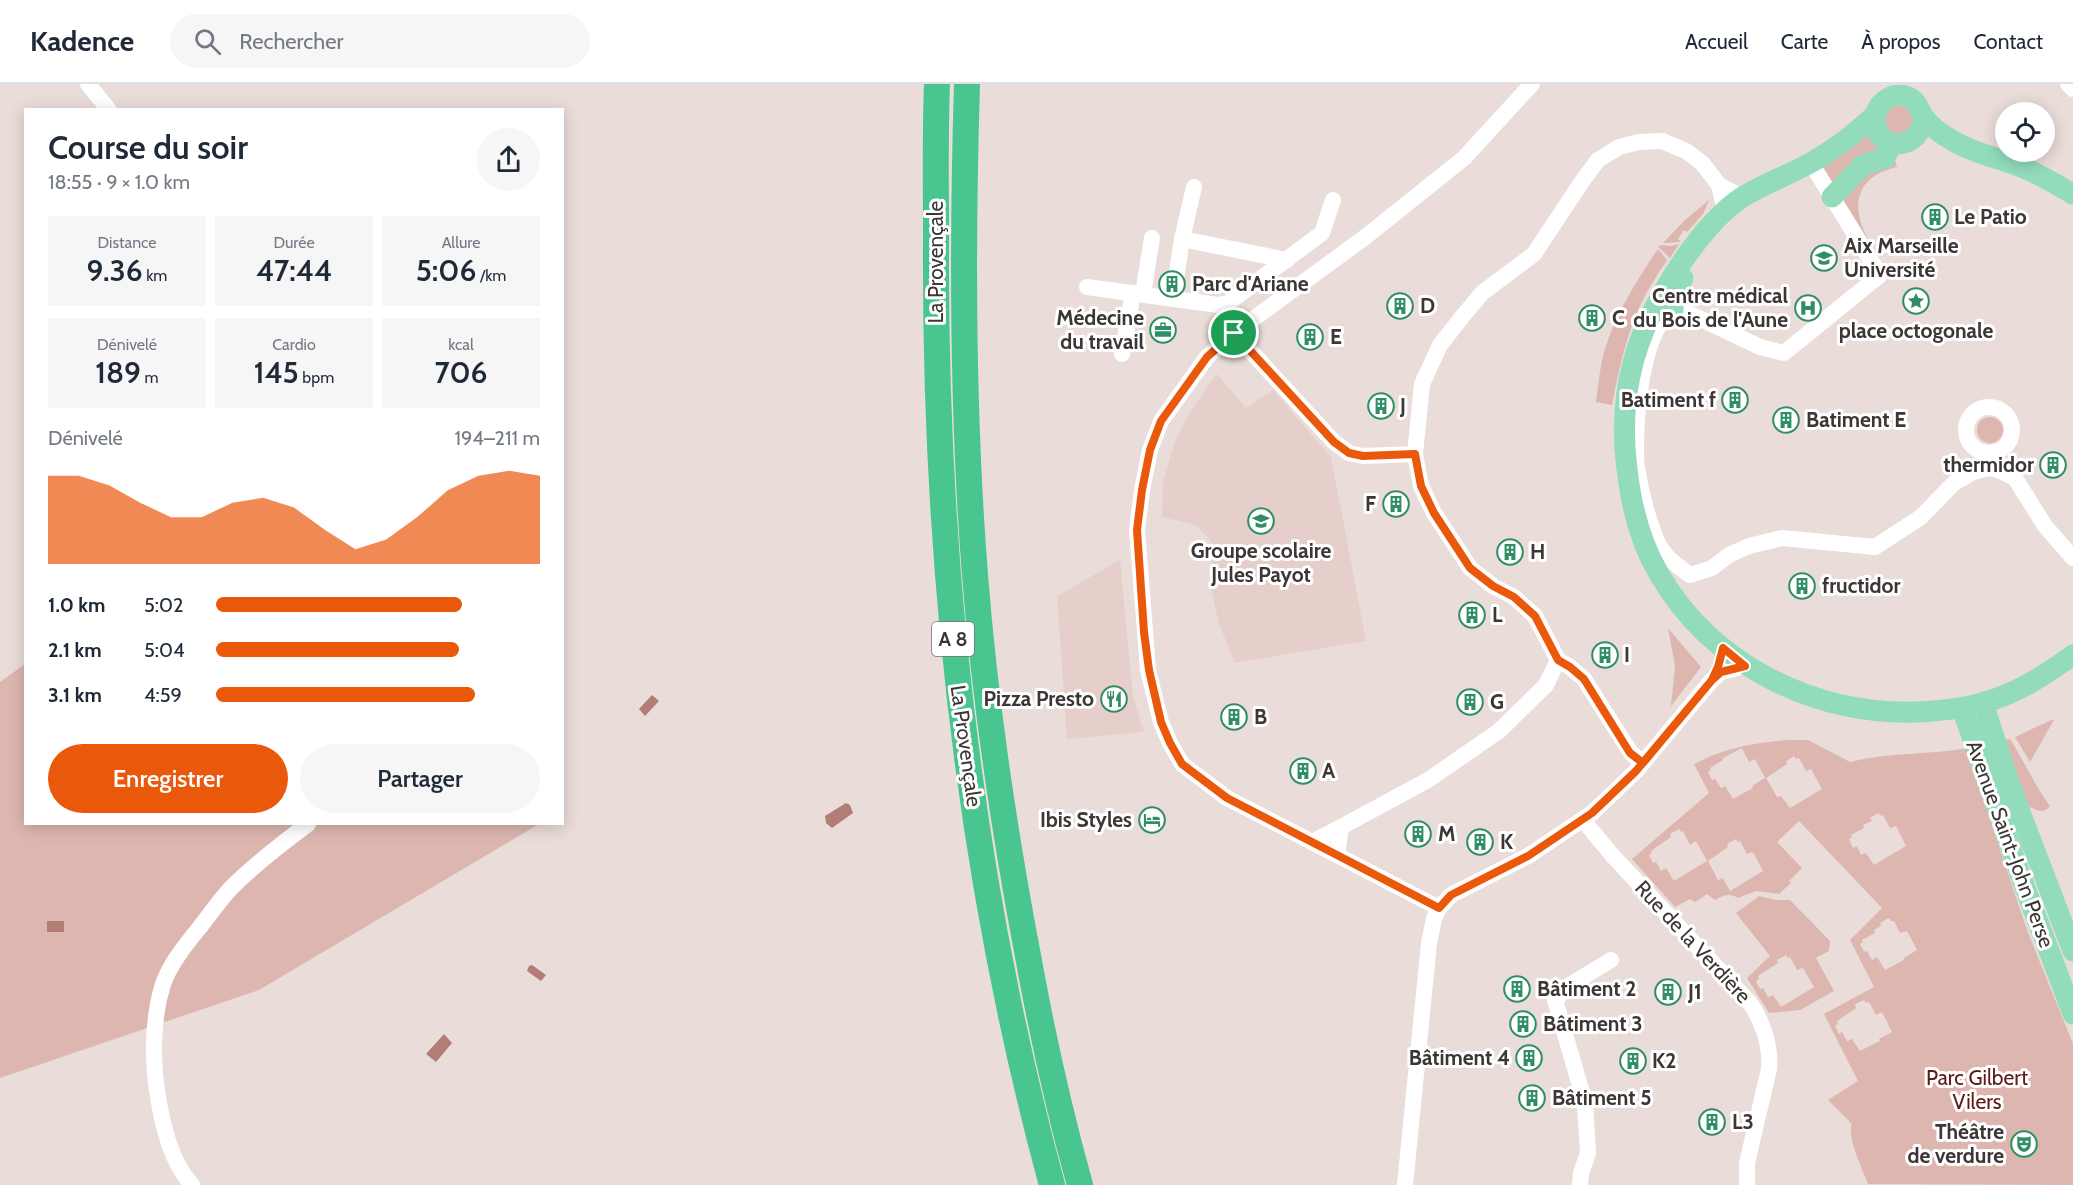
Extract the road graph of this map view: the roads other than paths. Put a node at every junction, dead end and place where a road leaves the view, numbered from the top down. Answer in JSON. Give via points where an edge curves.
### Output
{"nodes":[{"id":1,"x":88,"y":84,"type":"edge"},
{"id":2,"x":937,"y":84,"type":"edge"},
{"id":3,"x":967,"y":84,"type":"edge"},
{"id":4,"x":1532,"y":84,"type":"edge"},
{"id":5,"x":2068,"y":84,"type":"edge"},
{"id":6,"x":2073,"y":89,"type":"edge"},
{"id":7,"x":1915,"y":100,"type":"edge"},
{"id":8,"x":1881,"y":101,"type":"edge"},
{"id":9,"x":107,"y":108,"type":"edge"},
{"id":10,"x":1892,"y":143,"type":"junction"},
{"id":11,"x":1811,"y":163,"type":"junction"},
{"id":12,"x":1719,"y":185,"type":"junction"},
{"id":13,"x":1194,"y":187,"type":"dead end"},
{"id":14,"x":2073,"y":194,"type":"edge"},
{"id":15,"x":1742,"y":197,"type":"junction"},
{"id":16,"x":1832,"y":197,"type":"junction"},
{"id":17,"x":1333,"y":201,"type":"dead end"},
{"id":18,"x":1720,"y":217,"type":"junction"},
{"id":19,"x":1152,"y":238,"type":"dead end"},
{"id":20,"x":1182,"y":239,"type":"junction"},
{"id":21,"x":1287,"y":260,"type":"junction"},
{"id":22,"x":1087,"y":286,"type":"dead end"},
{"id":23,"x":1138,"y":294,"type":"junction"},
{"id":24,"x":1173,"y":299,"type":"junction"},
{"id":25,"x":1678,"y":311,"type":"junction"},
{"id":26,"x":1234,"y":333,"type":"junction"},
{"id":27,"x":1122,"y":354,"type":"dead end"},
{"id":28,"x":1415,"y":454,"type":"junction"},
{"id":29,"x":2073,"y":558,"type":"edge"},
{"id":30,"x":1723,"y":648,"type":"junction"},
{"id":31,"x":2073,"y":655,"type":"edge"},
{"id":32,"x":1558,"y":660,"type":"junction"},
{"id":33,"x":1745,"y":666,"type":"junction"},
{"id":34,"x":1712,"y":680,"type":"junction"},
{"id":35,"x":1983,"y":703,"type":"junction"},
{"id":36,"x":1962,"y":708,"type":"junction"},
{"id":37,"x":1643,"y":763,"type":"junction"},
{"id":38,"x":1583,"y":820,"type":"junction"},
{"id":39,"x":307,"y":825,"type":"edge"},
{"id":40,"x":1341,"y":827,"type":"junction"},
{"id":41,"x":1312,"y":842,"type":"junction"},
{"id":42,"x":1337,"y":855,"type":"junction"},
{"id":43,"x":1439,"y":908,"type":"junction"},
{"id":44,"x":2073,"y":951,"type":"edge"},
{"id":45,"x":1611,"y":960,"type":"dead end"},
{"id":46,"x":2073,"y":1014,"type":"edge"},
{"id":47,"x":192,"y":1185,"type":"edge"},
{"id":48,"x":1052,"y":1185,"type":"edge"},
{"id":49,"x":1080,"y":1185,"type":"edge"},
{"id":50,"x":1405,"y":1185,"type":"edge"},
{"id":51,"x":1580,"y":1185,"type":"edge"},
{"id":52,"x":1747,"y":1185,"type":"edge"}],
"edges":[{"from":1,"to":9,"type":"street"},
{"from":2,"to":48,"type":"highway","name":"La Provençale","number":"A 8","via":[[935,309],[944,519],[956,673],[999,959]]},
{"from":3,"to":49,"type":"highway","name":"La Provençale","number":"A 8","via":[[963,272],[967,434],[985,673],[1015,891],[1044,1039]]},
{"from":4,"to":26,"type":"street","via":[[1464,158],[1364,238]]},
{"from":5,"to":6,"type":"street"},
{"from":7,"to":8,"type":"main road","via":[[1896,96]]},
{"from":7,"to":10,"type":"main road","via":[[1923,124],[1915,138]]},
{"from":7,"to":14,"type":"main road","via":[[1933,126],[1956,143],[2024,168]]},
{"from":8,"to":10,"type":"main road","via":[[1877,129]]},
{"from":8,"to":11,"type":"main road","via":[[1847,141]]},
{"from":10,"to":16,"type":"main road","via":[[1885,158],[1863,165]]},
{"from":11,"to":15,"type":"main road"},
{"from":11,"to":16,"type":"street"},
{"from":12,"to":15,"type":"street"},
{"from":12,"to":18,"type":"street"},
{"from":12,"to":28,"type":"street","via":[[1702,163],[1662,141],[1618,147],[1598,160],[1534,254],[1482,293],[1440,345],[1422,384]]},
{"from":13,"to":20,"type":"street"},
{"from":15,"to":18,"type":"main road"},
{"from":16,"to":25,"type":"street","via":[[1880,275],[1784,353],[1760,347]]},
{"from":17,"to":21,"type":"street","via":[[1322,233]]},
{"from":18,"to":25,"type":"main road","via":[[1682,279],[1673,304]]},
{"from":18,"to":30,"type":"main road","via":[[1671,279],[1644,328],[1631,367],[1623,427],[1630,495],[1650,555],[1679,604]]},
{"from":19,"to":23,"type":"street"},
{"from":20,"to":21,"type":"street"},
{"from":20,"to":24,"type":"street"},
{"from":21,"to":24,"type":"street","via":[[1228,303]]},
{"from":22,"to":23,"type":"street"},
{"from":23,"to":24,"type":"street"},
{"from":23,"to":27,"type":"street"},
{"from":25,"to":29,"type":"street","via":[[1661,321],[1642,378],[1636,418],[1637,466],[1657,540],[1665,555],[1690,575],[1712,568],[1749,546],[1782,538],[1875,547],[1921,517],[1954,483],[1989,461],[2015,478],[2045,526]]},
{"from":26,"to":28,"type":"street","via":[[1334,442],[1349,453]]},
{"from":26,"to":41,"type":"street","via":[[1207,357],[1161,421],[1150,450],[1137,530],[1149,670],[1161,722],[1182,764],[1227,798]]},
{"from":28,"to":32,"type":"street","via":[[1421,486],[1434,513],[1470,568],[1535,616]]},
{"from":30,"to":33,"type":"main road"},
{"from":30,"to":34,"type":"street"},
{"from":31,"to":35,"type":"main road","via":[[2025,686]]},
{"from":32,"to":37,"type":"street","via":[[1584,679],[1630,753]]},
{"from":32,"to":40,"type":"street","via":[[1546,685],[1500,731],[1428,780]]},
{"from":33,"to":34,"type":"street","via":[[1721,672]]},
{"from":33,"to":36,"type":"main road","via":[[1797,692],[1846,706],[1891,712]]},
{"from":34,"to":37,"type":"street"},
{"from":35,"to":36,"type":"main road"},
{"from":35,"to":44,"type":"main road","name":"Avenue Saint-John Perse"},
{"from":36,"to":46,"type":"main road","name":"Avenue Saint-John Perse"},
{"from":37,"to":38,"type":"street"},
{"from":38,"to":43,"type":"street","via":[[1528,856],[1451,895]]},
{"from":38,"to":52,"type":"street","name":"Rue de la Verdière","via":[[1759,1017],[1770,1055],[1769,1069],[1747,1163]]},
{"from":39,"to":47,"type":"street","via":[[230,890],[185,945],[164,982],[155,1039],[156,1088],[170,1146]]},
{"from":40,"to":41,"type":"street"},
{"from":40,"to":42,"type":"street"},
{"from":41,"to":42,"type":"street"},
{"from":42,"to":43,"type":"street"},
{"from":43,"to":50,"type":"street","via":[[1429,943]]},
{"from":45,"to":51,"type":"street","via":[[1568,986],[1555,1000],[1585,1103],[1588,1153]]}]}
